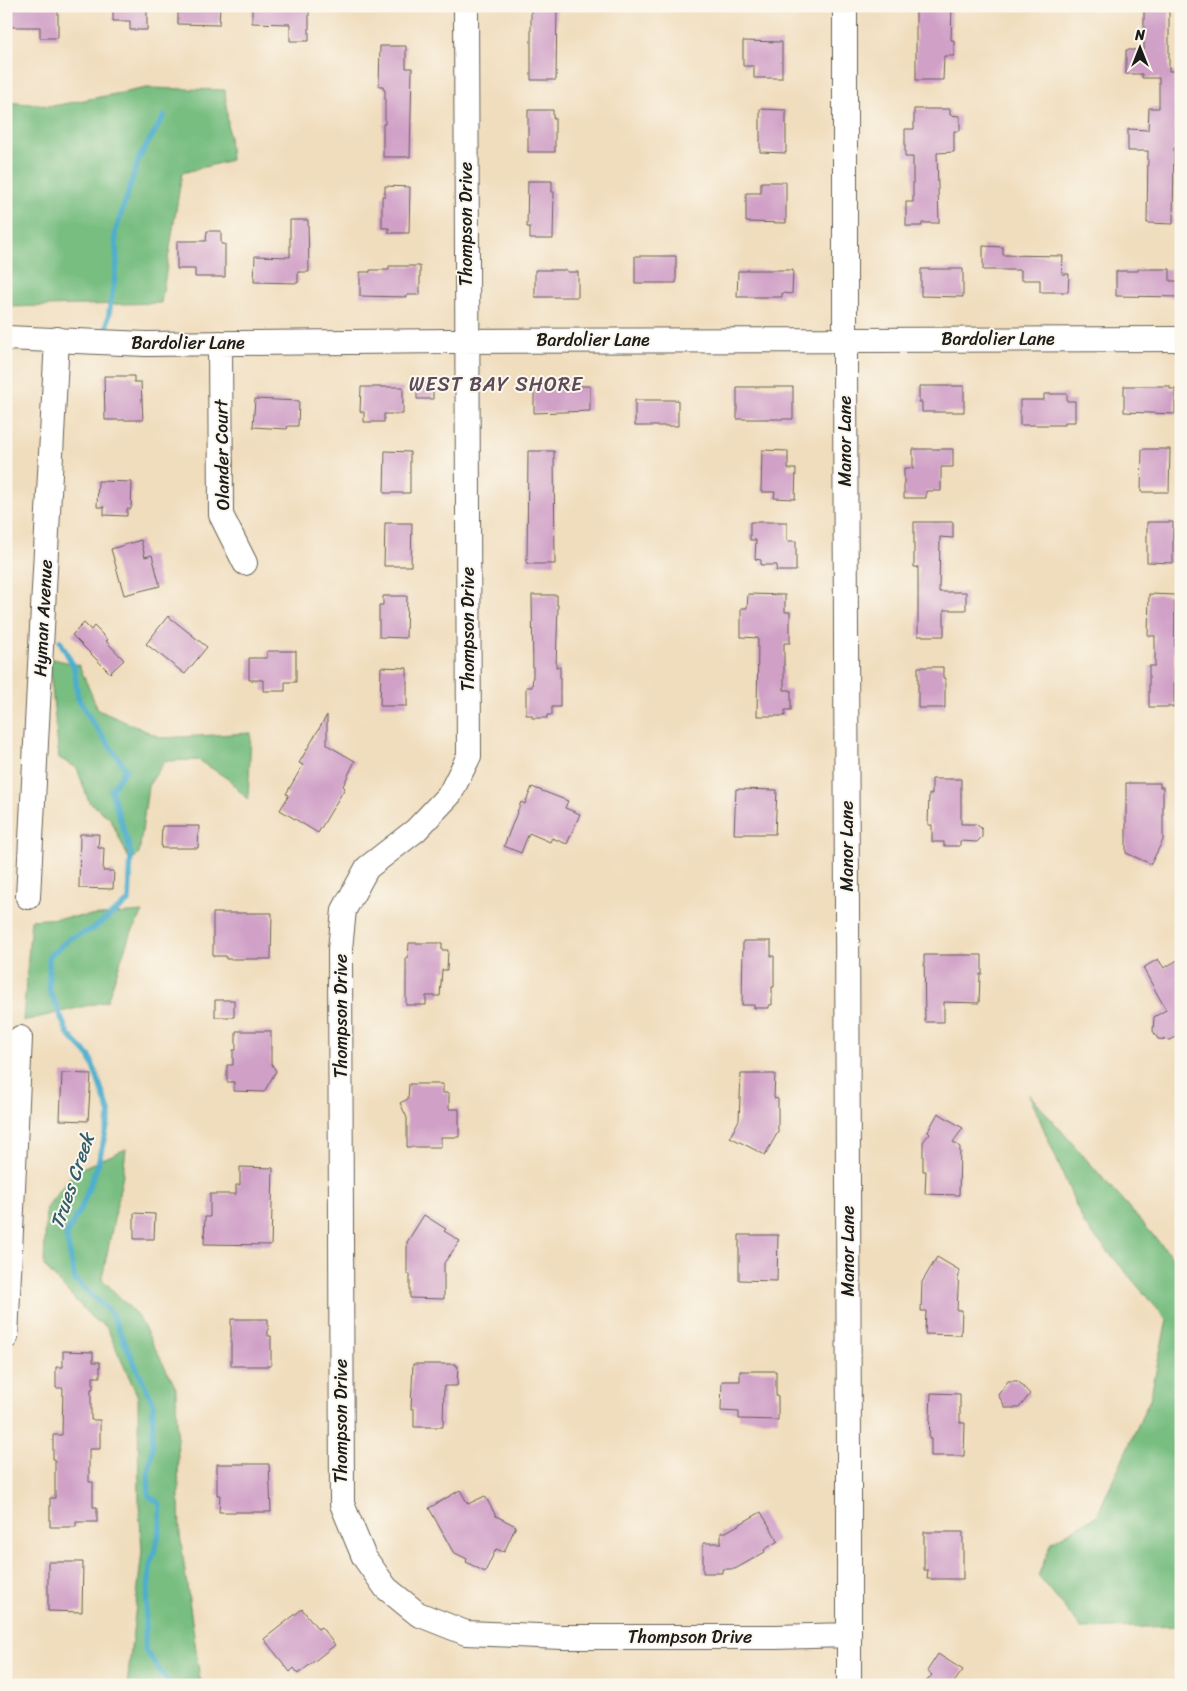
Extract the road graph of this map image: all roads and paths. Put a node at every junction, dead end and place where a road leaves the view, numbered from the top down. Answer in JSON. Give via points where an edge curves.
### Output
{"nodes":[{"id":1,"x":466,"y":6,"type":"edge"},
{"id":2,"x":845,"y":6,"type":"edge"},
{"id":3,"x":6,"y":338,"type":"edge"},
{"id":4,"x":57,"y":339,"type":"junction"},
{"id":5,"x":845,"y":339,"type":"junction"},
{"id":6,"x":1181,"y":339,"type":"edge"},
{"id":7,"x":466,"y":341,"type":"junction"},
{"id":8,"x":220,"y":343,"type":"junction"},
{"id":9,"x":245,"y":563,"type":"dead end"},
{"id":10,"x":28,"y":897,"type":"dead end"},
{"id":11,"x":20,"y":1038,"type":"dead end"},
{"id":12,"x":6,"y":1337,"type":"edge"},
{"id":13,"x":848,"y":1635,"type":"junction"},
{"id":14,"x":849,"y":1685,"type":"edge"}],
"edges":[{"from":1,"to":7,"type":"street","name":"Thompson Drive"},
{"from":2,"to":5,"type":"street","name":"Manor Lane"},
{"from":3,"to":4,"type":"street","name":"Bardolier Lane"},
{"from":4,"to":8,"type":"street","name":"Bardolier Lane","via":[[146,344]]},
{"from":4,"to":10,"type":"street","name":"Hyman Avenue"},
{"from":5,"to":6,"type":"street","name":"Bardolier Lane"},
{"from":5,"to":7,"type":"street","name":"Bardolier Lane"},
{"from":5,"to":13,"type":"street","name":"Manor Lane"},
{"from":7,"to":8,"type":"street","name":"Bardolier Lane"},
{"from":7,"to":13,"type":"street","name":"Thompson Drive","via":[[469,756],[450,794],[416,830],[367,868],[344,910],[343,918],[340,950],[342,1504],[364,1557],[386,1588],[418,1614],[466,1633],[562,1637]]},
{"from":8,"to":9,"type":"street","name":"Olander Court","via":[[221,515]]},
{"from":11,"to":12,"type":"street"},
{"from":13,"to":14,"type":"street","name":"Manor Lane"}]}
